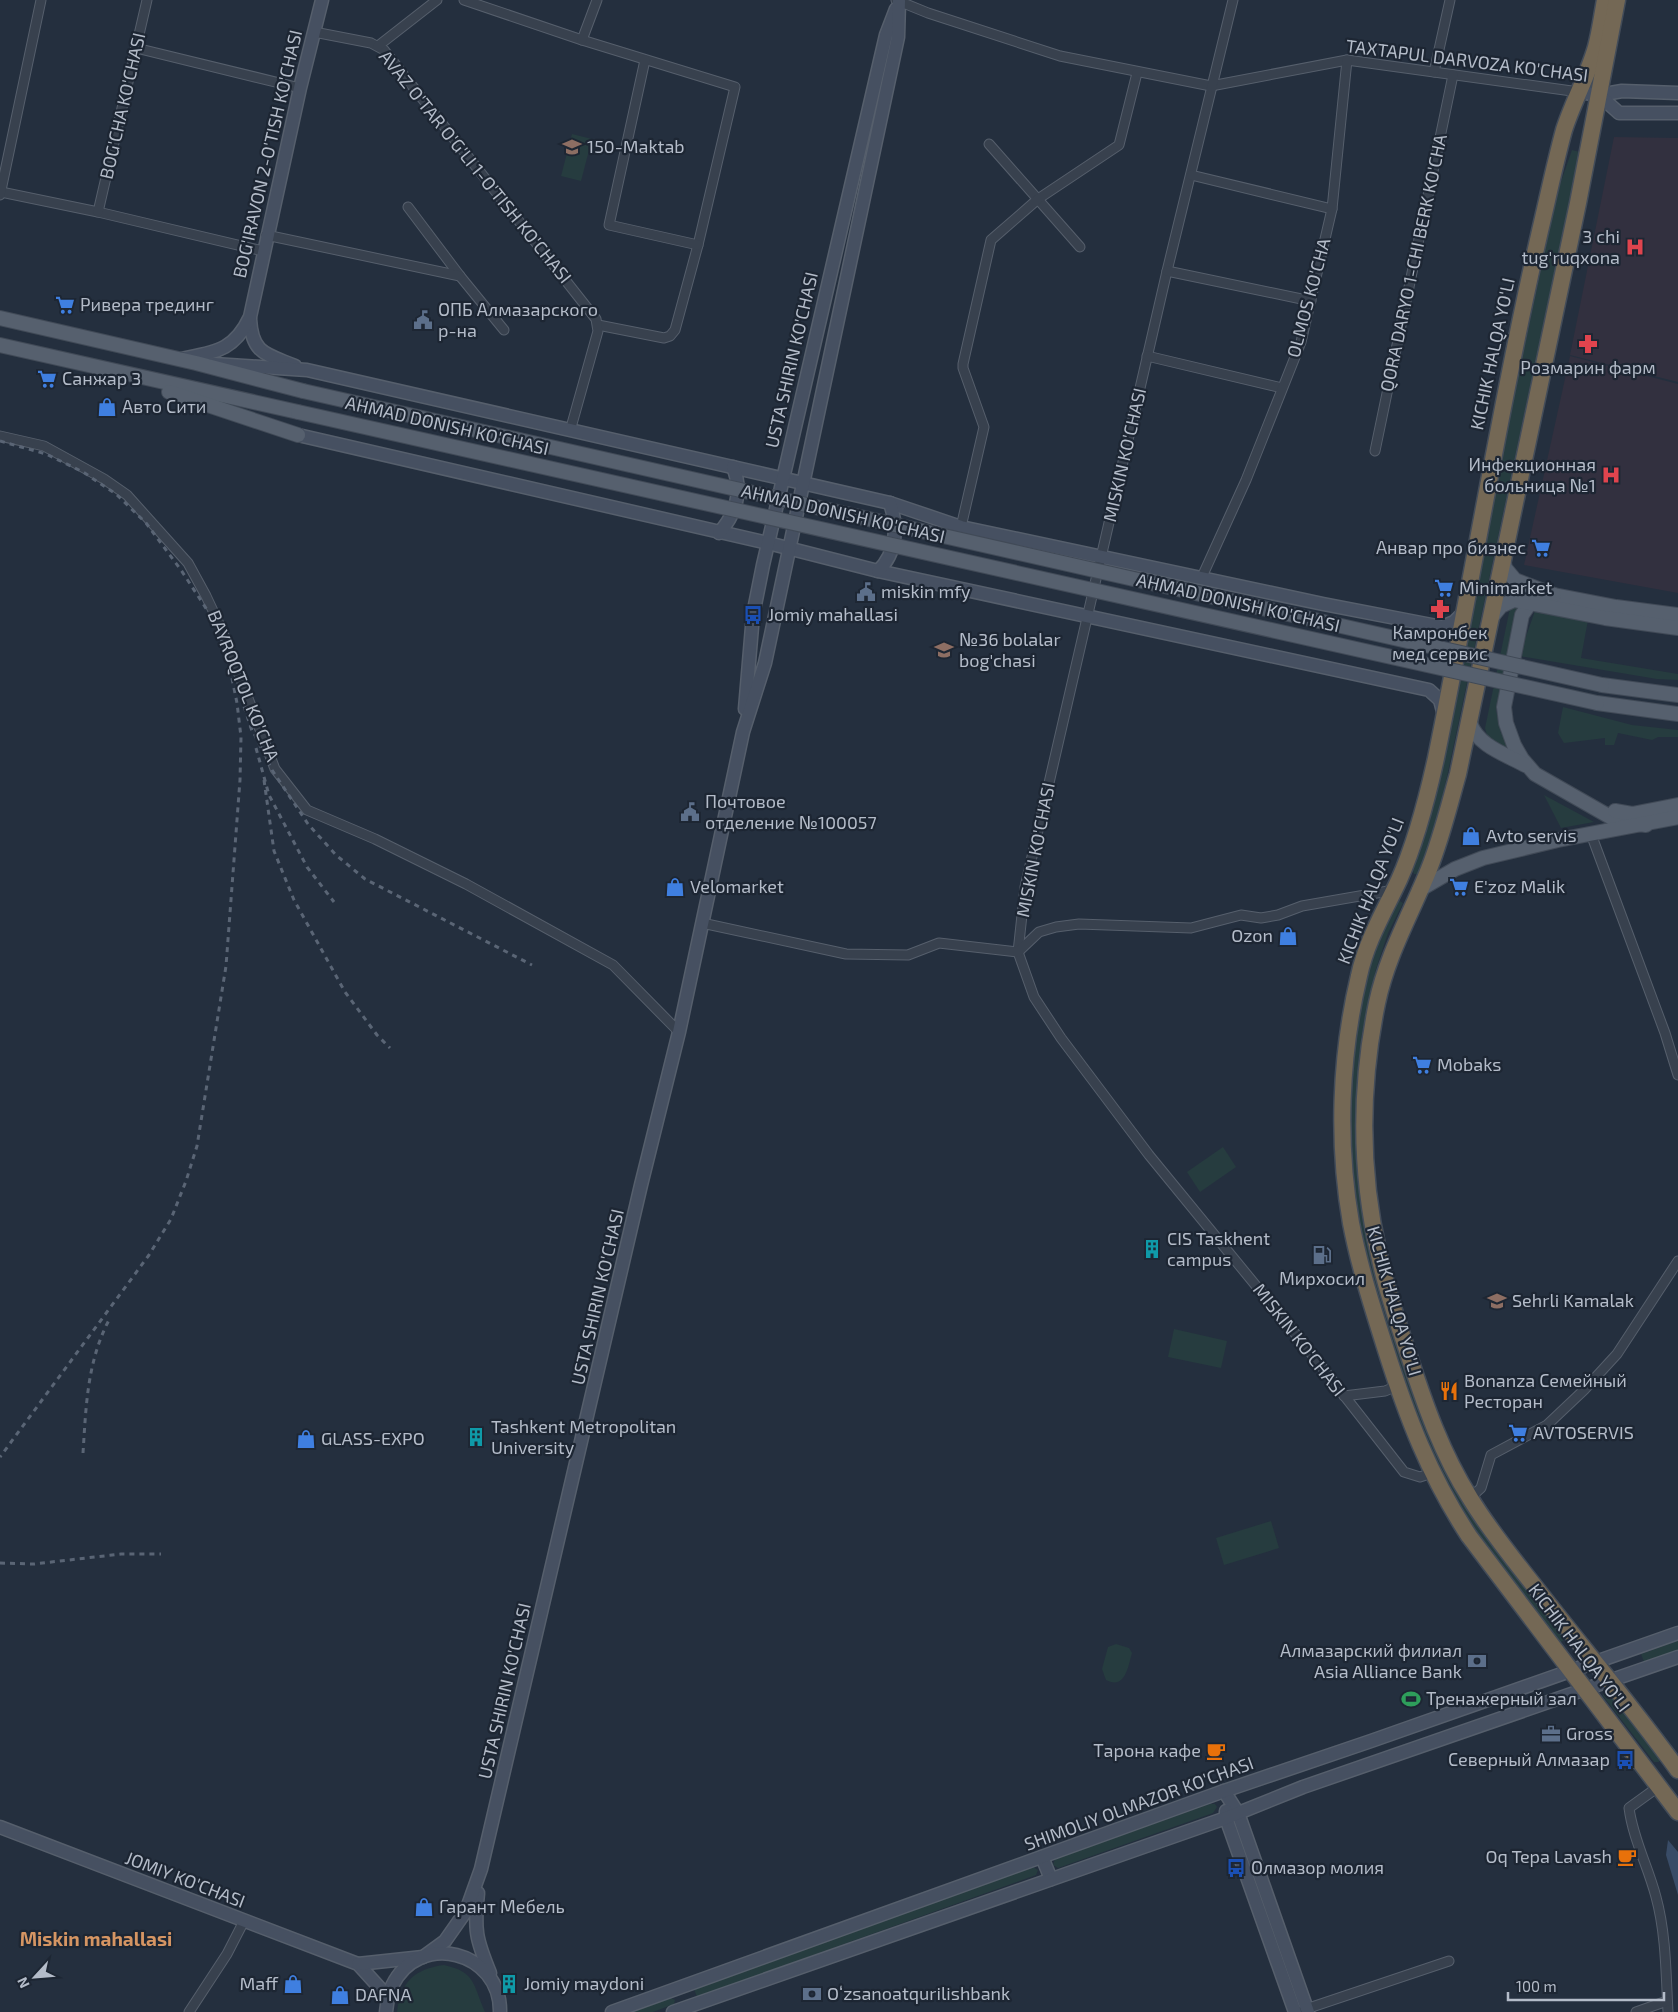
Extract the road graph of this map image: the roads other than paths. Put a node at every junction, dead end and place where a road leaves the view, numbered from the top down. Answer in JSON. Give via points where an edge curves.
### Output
{"nodes":[{"id":1,"x":41,"y":0,"type":"edge"},
{"id":2,"x":146,"y":0,"type":"edge"},
{"id":3,"x":322,"y":0,"type":"edge"},
{"id":4,"x":437,"y":0,"type":"edge"},
{"id":5,"x":464,"y":0,"type":"edge"},
{"id":6,"x":597,"y":0,"type":"edge"},
{"id":7,"x":898,"y":0,"type":"edge"},
{"id":8,"x":1233,"y":0,"type":"edge"},
{"id":9,"x":1450,"y":0,"type":"edge"},
{"id":10,"x":1605,"y":0,"type":"edge"},
{"id":11,"x":1617,"y":0,"type":"edge"},
{"id":12,"x":314,"y":32,"type":"junction"},
{"id":13,"x":582,"y":40,"type":"junction"},
{"id":14,"x":378,"y":46,"type":"junction"},
{"id":15,"x":136,"y":48,"type":"junction"},
{"id":16,"x":645,"y":60,"type":"junction"},
{"id":17,"x":1347,"y":60,"type":"junction"},
{"id":18,"x":1434,"y":72,"type":"junction"},
{"id":19,"x":1137,"y":73,"type":"junction"},
{"id":20,"x":1453,"y":75,"type":"junction"},
{"id":21,"x":1211,"y":86,"type":"junction"},
{"id":22,"x":300,"y":88,"type":"junction"},
{"id":23,"x":1579,"y":92,"type":"junction"},
{"id":24,"x":1678,"y":93,"type":"edge"},
{"id":25,"x":1599,"y":95,"type":"junction"},
{"id":26,"x":1678,"y":114,"type":"edge"},
{"id":27,"x":989,"y":144,"type":"dead end"},
{"id":28,"x":1191,"y":175,"type":"junction"},
{"id":29,"x":0,"y":193,"type":"edge"},
{"id":30,"x":1038,"y":199,"type":"junction"},
{"id":31,"x":408,"y":207,"type":"dead end"},
{"id":32,"x":1332,"y":208,"type":"junction"},
{"id":33,"x":98,"y":212,"type":"junction"},
{"id":34,"x":266,"y":235,"type":"junction"},
{"id":35,"x":698,"y":245,"type":"junction"},
{"id":36,"x":1080,"y":247,"type":"dead end"},
{"id":37,"x":263,"y":251,"type":"junction"},
{"id":38,"x":1167,"y":271,"type":"junction"},
{"id":39,"x":460,"y":276,"type":"junction"},
{"id":40,"x":1312,"y":301,"type":"junction"},
{"id":41,"x":250,"y":317,"type":"junction"},
{"id":42,"x":0,"y":318,"type":"edge"},
{"id":43,"x":598,"y":326,"type":"junction"},
{"id":44,"x":504,"y":330,"type":"dead end"},
{"id":45,"x":0,"y":345,"type":"edge"},
{"id":46,"x":1148,"y":356,"type":"junction"},
{"id":47,"x":181,"y":359,"type":"junction"},
{"id":48,"x":196,"y":363,"type":"junction"},
{"id":49,"x":90,"y":367,"type":"junction"},
{"id":50,"x":308,"y":370,"type":"junction"},
{"id":51,"x":1282,"y":388,"type":"junction"},
{"id":52,"x":570,"y":431,"type":"junction"},
{"id":53,"x":298,"y":435,"type":"joint"},
{"id":54,"x":0,"y":436,"type":"edge"},
{"id":55,"x":1375,"y":451,"type":"dead end"},
{"id":56,"x":733,"y":466,"type":"junction"},
{"id":57,"x":782,"y":478,"type":"junction"},
{"id":58,"x":803,"y":483,"type":"junction"},
{"id":59,"x":890,"y":503,"type":"junction"},
{"id":60,"x":961,"y":527,"type":"junction"},
{"id":61,"x":719,"y":533,"type":"junction"},
{"id":62,"x":768,"y":543,"type":"junction"},
{"id":63,"x":789,"y":548,"type":"junction"},
{"id":64,"x":1503,"y":555,"type":"junction"},
{"id":65,"x":1101,"y":557,"type":"junction"},
{"id":66,"x":878,"y":571,"type":"junction"},
{"id":67,"x":1201,"y":579,"type":"junction"},
{"id":68,"x":1554,"y":595,"type":"junction"},
{"id":69,"x":1530,"y":603,"type":"junction"},
{"id":70,"x":1464,"y":612,"type":"junction"},
{"id":71,"x":1678,"y":615,"type":"edge"},
{"id":72,"x":1088,"y":616,"type":"junction"},
{"id":73,"x":1491,"y":618,"type":"junction"},
{"id":74,"x":1678,"y":628,"type":"edge"},
{"id":75,"x":1678,"y":694,"type":"edge"},
{"id":76,"x":1678,"y":714,"type":"edge"},
{"id":77,"x":1444,"y":715,"type":"junction"},
{"id":78,"x":1470,"y":722,"type":"junction"},
{"id":79,"x":743,"y":732,"type":"junction"},
{"id":80,"x":1526,"y":765,"type":"junction"},
{"id":81,"x":1678,"y":805,"type":"edge"},
{"id":82,"x":1678,"y":818,"type":"edge"},
{"id":83,"x":1646,"y":825,"type":"junction"},
{"id":84,"x":1591,"y":834,"type":"junction"},
{"id":85,"x":1396,"y":886,"type":"junction"},
{"id":86,"x":1420,"y":890,"type":"junction"},
{"id":87,"x":702,"y":923,"type":"junction"},
{"id":88,"x":1018,"y":952,"type":"junction"},
{"id":89,"x":679,"y":1032,"type":"junction"},
{"id":90,"x":1678,"y":1075,"type":"edge"},
{"id":91,"x":1678,"y":1261,"type":"edge"},
{"id":92,"x":1397,"y":1386,"type":"junction"},
{"id":93,"x":1344,"y":1396,"type":"junction"},
{"id":94,"x":1432,"y":1473,"type":"junction"},
{"id":95,"x":1470,"y":1498,"type":"junction"},
{"id":96,"x":1678,"y":1633,"type":"edge"},
{"id":97,"x":1678,"y":1658,"type":"edge"},
{"id":98,"x":1594,"y":1663,"type":"junction"},
{"id":99,"x":1571,"y":1671,"type":"junction"},
{"id":100,"x":1610,"y":1682,"type":"junction"},
{"id":101,"x":1586,"y":1690,"type":"junction"},
{"id":102,"x":1678,"y":1770,"type":"edge"},
{"id":103,"x":1658,"y":1786,"type":"junction"},
{"id":104,"x":1224,"y":1791,"type":"junction"},
{"id":105,"x":1678,"y":1812,"type":"edge"},
{"id":106,"x":1232,"y":1816,"type":"junction"},
{"id":107,"x":0,"y":1827,"type":"edge"},
{"id":108,"x":1042,"y":1857,"type":"junction"},
{"id":109,"x":481,"y":1869,"type":"junction"},
{"id":110,"x":1051,"y":1879,"type":"junction"},
{"id":111,"x":244,"y":1921,"type":"junction"},
{"id":112,"x":424,"y":1957,"type":"junction"},
{"id":113,"x":1449,"y":1961,"type":"dead end"},
{"id":114,"x":358,"y":1964,"type":"junction"},
{"id":115,"x":492,"y":1978,"type":"junction"},
{"id":116,"x":680,"y":1987,"type":"junction"},
{"id":117,"x":388,"y":1997,"type":"junction"},
{"id":118,"x":499,"y":1997,"type":"junction"},
{"id":119,"x":1667,"y":2001,"type":"junction"},
{"id":120,"x":688,"y":2007,"type":"junction"},
{"id":121,"x":1302,"y":2011,"type":"edge"},
{"id":122,"x":189,"y":2012,"type":"edge"},
{"id":123,"x":386,"y":2012,"type":"edge"},
{"id":124,"x":500,"y":2012,"type":"edge"},
{"id":125,"x":505,"y":2012,"type":"edge"},
{"id":126,"x":612,"y":2012,"type":"edge"},
{"id":127,"x":674,"y":2012,"type":"edge"},
{"id":128,"x":1636,"y":2012,"type":"edge"},
{"id":129,"x":1668,"y":2012,"type":"edge"}],
"edges":[{"from":1,"to":29,"type":"street"},
{"from":2,"to":15,"type":"street","name":"BOG'CHA KO'CHASI"},
{"from":3,"to":12,"type":"main road","name":"BOG'IRAVON 2-O'TISH KO'CHASI"},
{"from":4,"to":14,"type":"street"},
{"from":5,"to":13,"type":"street"},
{"from":6,"to":13,"type":"street"},
{"from":7,"to":19,"type":"street","name":"TAXTAPUL DARVOZA KO'CHASI","via":[[1060,56]]},
{"from":7,"to":57,"type":"main road","name":"USTA SHIRIN KO'CHASI","via":[[886,35]]},
{"from":7,"to":58,"type":"main road","name":"USTA SHIRIN KO'CHASI","via":[[898,37]]},
{"from":8,"to":21,"type":"street","name":"MISKIN KO'CHASI"},
{"from":9,"to":18,"type":"street"},
{"from":10,"to":23,"type":"highway","name":"KICHIK HALQA YO'LI","via":[[1596,47]]},
{"from":11,"to":25,"type":"highway","name":"KICHIK HALQA YO'LI"},
{"from":12,"to":14,"type":"street","name":"AVAZ O'TAR O'G'LI 1-O'TISH KO'CHASI"},
{"from":12,"to":22,"type":"main road","name":"BOG'IRAVON 2-O'TISH KO'CHASI"},
{"from":13,"to":16,"type":"street"},
{"from":14,"to":43,"type":"street","name":"AVAZ O'TAR O'G'LI 1-O'TISH KO'CHASI","via":[[596,319]]},
{"from":15,"to":22,"type":"street"},
{"from":15,"to":33,"type":"street","name":"BOG'CHA KO'CHASI"},
{"from":16,"to":35,"type":"street","via":[[735,87]]},
{"from":16,"to":35,"type":"street","via":[[609,225]]},
{"from":17,"to":18,"type":"street","name":"TAXTAPUL DARVOZA KO'CHASI"},
{"from":17,"to":21,"type":"street","name":"TAXTAPUL DARVOZA KO'CHASI"},
{"from":17,"to":32,"type":"street","name":"OLMOS KO'CHA"},
{"from":18,"to":20,"type":"street","name":"TAXTAPUL DARVOZA KO'CHASI"},
{"from":19,"to":21,"type":"street","name":"TAXTAPUL DARVOZA KO'CHASI"},
{"from":19,"to":30,"type":"street","via":[[1119,145]]},
{"from":20,"to":23,"type":"street","name":"TAXTAPUL DARVOZA KO'CHASI"},
{"from":20,"to":55,"type":"street","name":"QORA DARYO 1-CHI BERK KO'CHA"},
{"from":21,"to":28,"type":"street","name":"MISKIN KO'CHASI"},
{"from":22,"to":34,"type":"main road","name":"BOG'IRAVON 2-O'TISH KO'CHASI"},
{"from":23,"to":25,"type":"main road","name":"TAXTAPUL DARVOZA KO'CHASI"},
{"from":23,"to":70,"type":"highway","name":"KICHIK HALQA YO'LI","via":[[1565,128],[1540,232]]},
{"from":24,"to":25,"type":"main road","name":"TAXTAPUL DARVOZA KO'CHASI","via":[[1622,91]]},
{"from":25,"to":26,"type":"main road","name":"TAXTAPUL DARVOZA KO'CHASI","via":[[1620,112]]},
{"from":25,"to":64,"type":"highway","name":"KICHIK HALQA YO'LI"},
{"from":27,"to":30,"type":"street"},
{"from":28,"to":32,"type":"street"},
{"from":28,"to":38,"type":"street","name":"MISKIN KO'CHASI"},
{"from":29,"to":33,"type":"street"},
{"from":30,"to":36,"type":"street"},
{"from":30,"to":60,"type":"street","via":[[993,238],[989,246],[963,368],[984,427]]},
{"from":31,"to":39,"type":"street"},
{"from":32,"to":40,"type":"street","name":"OLMOS KO'CHA"},
{"from":33,"to":37,"type":"street"},
{"from":34,"to":37,"type":"main road","name":"BOG'IRAVON 2-O'TISH KO'CHASI"},
{"from":34,"to":39,"type":"street"},
{"from":35,"to":43,"type":"street","via":[[675,330],[670,336],[658,337]]},
{"from":37,"to":41,"type":"main road","name":"BOG'IRAVON 2-O'TISH KO'CHASI"},
{"from":38,"to":40,"type":"street"},
{"from":38,"to":46,"type":"street","name":"MISKIN KO'CHASI"},
{"from":39,"to":44,"type":"street"},
{"from":40,"to":51,"type":"street","name":"OLMOS KO'CHA"},
{"from":41,"to":47,"type":"main road","name":"BOG'IRAVON 2-O'TISH KO'CHASI","via":[[240,335],[229,345],[214,352]]},
{"from":41,"to":50,"type":"main road","name":"BOG'IRAVON 2-O'TISH KO'CHASI","via":[[251,335],[260,350]]},
{"from":42,"to":47,"type":"main road","name":"AHMAD DONISH KO'CHASI"},
{"from":43,"to":52,"type":"street"},
{"from":45,"to":49,"type":"main road","name":"AHMAD DONISH KO'CHASI"},
{"from":46,"to":51,"type":"street"},
{"from":46,"to":65,"type":"street","name":"MISKIN KO'CHASI"},
{"from":47,"to":48,"type":"main road","name":"AHMAD DONISH KO'CHASI"},
{"from":48,"to":50,"type":"main road","name":"AHMAD DONISH KO'CHASI"},
{"from":48,"to":75,"type":"main road","name":"AHMAD DONISH KO'CHASI","bridge":true,"via":[[303,391],[1602,685]]},
{"from":49,"to":53,"type":"main road"},
{"from":49,"to":76,"type":"main road","name":"AHMAD DONISH KO'CHASI","bridge":true,"via":[[1597,703]]},
{"from":50,"to":52,"type":"main road","name":"AHMAD DONISH KO'CHASI"},
{"from":51,"to":67,"type":"street","name":"OLMOS KO'CHA","via":[[1246,480]]},
{"from":52,"to":56,"type":"main road","name":"AHMAD DONISH KO'CHASI"},
{"from":53,"to":61,"type":"main road"},
{"from":54,"to":89,"type":"street","name":"BAYROQTOL KO'CHA","via":[[44,446],[104,479],[127,495],[183,557],[222,630],[275,769],[307,810],[466,884],[613,965]]},
{"from":56,"to":57,"type":"main road","name":"AHMAD DONISH KO'CHASI"},
{"from":56,"to":61,"type":"main road","via":[[738,485],[737,502]]},
{"from":57,"to":58,"type":"main road","name":"AHMAD DONISH KO'CHASI"},
{"from":57,"to":62,"type":"main road","name":"USTA SHIRIN KO'CHASI"},
{"from":58,"to":59,"type":"main road","name":"AHMAD DONISH KO'CHASI"},
{"from":58,"to":63,"type":"main road","name":"USTA SHIRIN KO'CHASI"},
{"from":59,"to":60,"type":"main road","name":"AHMAD DONISH KO'CHASI"},
{"from":59,"to":66,"type":"main road","via":[[895,521],[894,540],[889,559]]},
{"from":60,"to":65,"type":"main road","name":"AHMAD DONISH KO'CHASI"},
{"from":61,"to":62,"type":"main road"},
{"from":62,"to":63,"type":"main road"},
{"from":62,"to":79,"type":"main road","name":"USTA SHIRIN KO'CHASI","via":[[753,615]]},
{"from":63,"to":66,"type":"main road"},
{"from":63,"to":79,"type":"main road","name":"USTA SHIRIN KO'CHASI","via":[[765,663]]},
{"from":64,"to":68,"type":"main road","via":[[1505,568],[1515,580]]},
{"from":64,"to":73,"type":"highway","name":"KICHIK HALQA YO'LI"},
{"from":65,"to":67,"type":"main road","name":"AHMAD DONISH KO'CHASI"},
{"from":65,"to":72,"type":"street","name":"MISKIN KO'CHASI"},
{"from":66,"to":72,"type":"main road"},
{"from":67,"to":70,"type":"main road","name":"AHMAD DONISH KO'CHASI","via":[[1442,628]]},
{"from":68,"to":69,"type":"main road"},
{"from":68,"to":71,"type":"main road"},
{"from":69,"to":73,"type":"main road","via":[[1508,601]]},
{"from":69,"to":74,"type":"main road"},
{"from":69,"to":80,"type":"main road","via":[[1522,615],[1504,707],[1508,731]]},
{"from":70,"to":77,"type":"highway","name":"KICHIK HALQA YO'LI"},
{"from":72,"to":77,"type":"main road","via":[[1429,690],[1440,700]]},
{"from":72,"to":88,"type":"street","name":"MISKIN KO'CHASI","via":[[1025,887]]},
{"from":73,"to":78,"type":"highway","name":"KICHIK HALQA YO'LI"},
{"from":77,"to":85,"type":"highway","name":"KICHIK HALQA YO'LI","via":[[1415,840]]},
{"from":78,"to":80,"type":"main road","via":[[1480,740]]},
{"from":78,"to":86,"type":"highway","name":"KICHIK HALQA YO'LI","via":[[1436,851]]},
{"from":79,"to":87,"type":"main road","name":"USTA SHIRIN KO'CHASI"},
{"from":80,"to":81,"type":"main road","via":[[1619,813],[1632,814]]},
{"from":80,"to":83,"type":"main road","via":[[1542,779],[1612,818]]},
{"from":82,"to":83,"type":"main road"},
{"from":83,"to":84,"type":"main road"},
{"from":84,"to":86,"type":"main road","via":[[1483,858],[1455,869]]},
{"from":84,"to":90,"type":"street"},
{"from":85,"to":86,"type":"highway"},
{"from":85,"to":88,"type":"street","via":[[1311,904],[1278,915],[1261,918],[1241,915],[1191,928],[1056,926],[1039,932]]},
{"from":85,"to":92,"type":"highway","name":"KICHIK HALQA YO'LI","via":[[1372,936],[1358,977],[1346,1058],[1343,1125],[1353,1234]]},
{"from":86,"to":95,"type":"highway","name":"KICHIK HALQA YO'LI","via":[[1385,972],[1370,1040],[1365,1104],[1367,1186],[1382,1270],[1410,1361],[1444,1450]]},
{"from":87,"to":88,"type":"street","via":[[846,954],[908,955],[939,943]]},
{"from":87,"to":89,"type":"main road","name":"USTA SHIRIN KO'CHASI"},
{"from":88,"to":93,"type":"street","name":"MISKIN KO'CHASI","via":[[1034,996],[1061,1038],[1150,1155]]},
{"from":89,"to":109,"type":"main road","name":"USTA SHIRIN KO'CHASI"},
{"from":91,"to":95,"type":"street","via":[[1617,1354],[1547,1425],[1491,1455],[1481,1488]]},
{"from":92,"to":93,"type":"street"},
{"from":92,"to":94,"type":"highway","name":"KICHIK HALQA YO'LI"},
{"from":93,"to":94,"type":"street","name":"MISKIN KO'CHASI","via":[[1404,1472],[1420,1477]]},
{"from":94,"to":99,"type":"highway","name":"KICHIK HALQA YO'LI","via":[[1469,1536]]},
{"from":95,"to":98,"type":"highway","name":"KICHIK HALQA YO'LI"},
{"from":96,"to":98,"type":"main road","name":"SHIMOLIY OLMAZOR KO'CHASI"},
{"from":97,"to":100,"type":"main road"},
{"from":98,"to":99,"type":"main road","name":"SHIMOLIY OLMAZOR KO'CHASI"},
{"from":98,"to":100,"type":"highway","name":"KICHIK HALQA YO'LI"},
{"from":99,"to":101,"type":"highway","name":"KICHIK HALQA YO'LI"},
{"from":99,"to":104,"type":"main road","name":"SHIMOLIY OLMAZOR KO'CHASI"},
{"from":100,"to":101,"type":"main road"},
{"from":100,"to":102,"type":"highway","name":"KICHIK HALQA YO'LI"},
{"from":101,"to":103,"type":"highway","name":"KICHIK HALQA YO'LI"},
{"from":101,"to":106,"type":"main road","via":[[1303,1787]]},
{"from":103,"to":105,"type":"highway","name":"KICHIK HALQA YO'LI"},
{"from":103,"to":119,"type":"street","via":[[1629,1808],[1632,1827],[1656,1897],[1665,1958]]},
{"from":104,"to":106,"type":"main road"},
{"from":104,"to":108,"type":"main road","name":"SHIMOLIY OLMAZOR KO'CHASI"},
{"from":106,"to":110,"type":"main road"},
{"from":106,"to":121,"type":"main road"},
{"from":107,"to":111,"type":"main road","name":"JOMIY KO'CHASI"},
{"from":108,"to":110,"type":"main road"},
{"from":108,"to":116,"type":"main road","name":"SHIMOLIY OLMAZOR KO'CHASI"},
{"from":109,"to":112,"type":"main road","name":"USTA SHIRIN KO'CHASI","via":[[466,1911],[455,1929]]},
{"from":109,"to":115,"type":"main road","name":"USTA SHIRIN KO'CHASI","via":[[475,1927],[478,1945]]},
{"from":110,"to":120,"type":"main road"},
{"from":111,"to":114,"type":"main road","name":"JOMIY KO'CHASI"},
{"from":111,"to":122,"type":"street","via":[[227,1954]]},
{"from":112,"to":114,"type":"main road"},
{"from":112,"to":115,"type":"main road","via":[[437,1954],[460,1956]]},
{"from":112,"to":117,"type":"main road","via":[[405,1968]]},
{"from":113,"to":121,"type":"street"},
{"from":114,"to":117,"type":"main road"},
{"from":115,"to":118,"type":"main road"},
{"from":116,"to":120,"type":"main road"},
{"from":116,"to":126,"type":"main road","name":"SHIMOLIY OLMAZOR KO'CHASI"},
{"from":117,"to":123,"type":"main road"},
{"from":118,"to":124,"type":"main road"},
{"from":118,"to":125,"type":"main road"},
{"from":119,"to":128,"type":"street"},
{"from":119,"to":129,"type":"street"},
{"from":120,"to":127,"type":"main road"}]}
